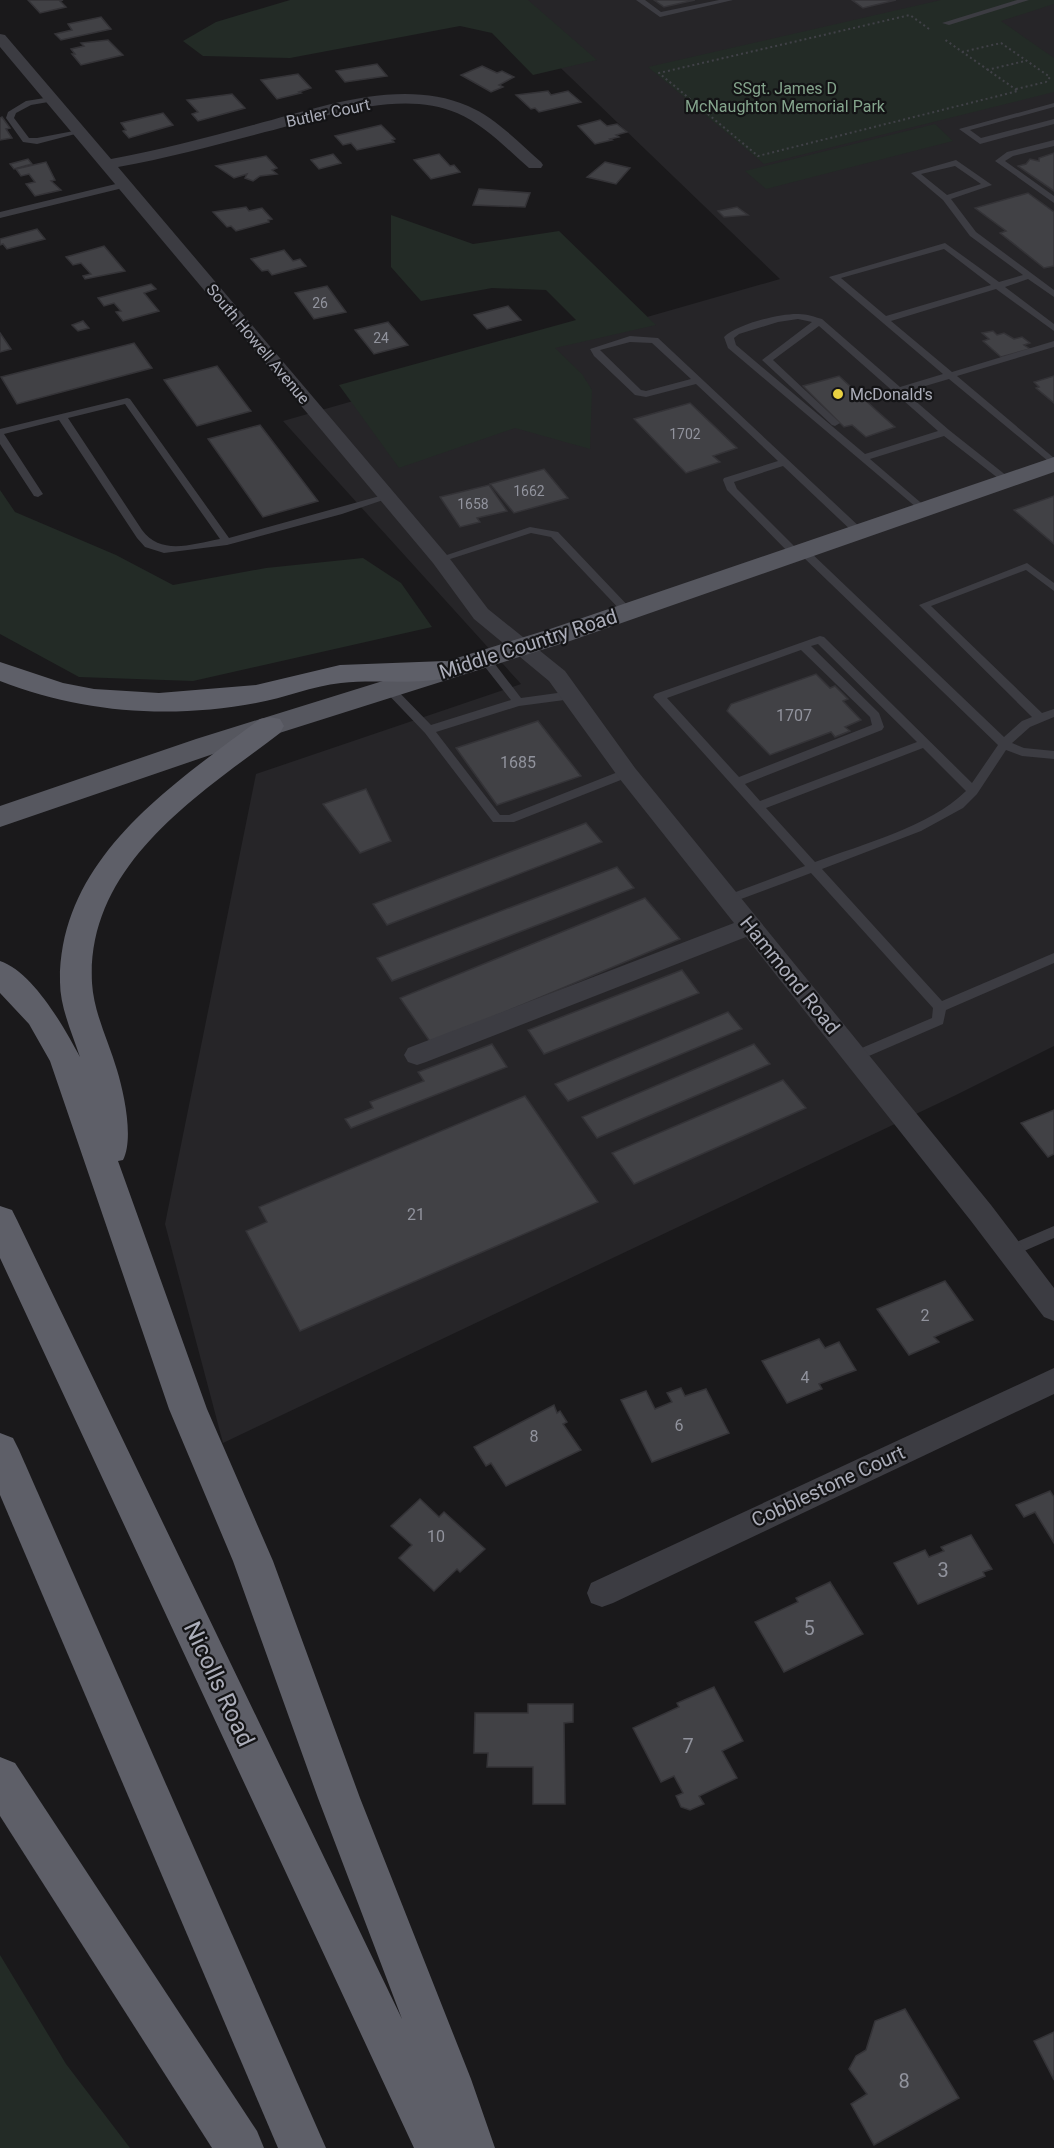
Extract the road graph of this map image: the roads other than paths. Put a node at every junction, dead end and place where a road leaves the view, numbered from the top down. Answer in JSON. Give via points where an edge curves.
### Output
{"nodes":[{"id":1,"x":640,"y":0,"type":"edge"},
{"id":2,"x":729,"y":0,"type":"edge"},
{"id":3,"x":1025,"y":0,"type":"edge"},
{"id":4,"x":946,"y":23,"type":"road end"},
{"id":5,"x":0,"y":38,"type":"edge"},
{"id":6,"x":51,"y":99,"type":"junction"},
{"id":7,"x":1054,"y":105,"type":"edge"},
{"id":8,"x":1054,"y":121,"type":"edge"},
{"id":9,"x":79,"y":132,"type":"junction"},
{"id":10,"x":1054,"y":143,"type":"edge"},
{"id":11,"x":106,"y":165,"type":"junction"},
{"id":12,"x":535,"y":165,"type":"dead end"},
{"id":13,"x":124,"y":185,"type":"junction"},
{"id":14,"x":946,"y":198,"type":"junction"},
{"id":15,"x":1054,"y":201,"type":"edge"},
{"id":16,"x":0,"y":215,"type":"edge"},
{"id":17,"x":1030,"y":276,"type":"junction"},
{"id":18,"x":999,"y":286,"type":"junction"},
{"id":19,"x":1050,"y":286,"type":"edge"},
{"id":20,"x":1054,"y":294,"type":"edge"},
{"id":21,"x":884,"y":320,"type":"junction"},
{"id":22,"x":819,"y":321,"type":"junction"},
{"id":23,"x":1054,"y":328,"type":"edge"},
{"id":24,"x":1054,"y":344,"type":"edge"},
{"id":25,"x":950,"y":375,"type":"junction"},
{"id":26,"x":698,"y":380,"type":"junction"},
{"id":27,"x":898,"y":391,"type":"junction"},
{"id":28,"x":62,"y":416,"type":"junction"},
{"id":29,"x":945,"y":432,"type":"junction"},
{"id":30,"x":0,"y":434,"type":"edge"},
{"id":31,"x":863,"y":458,"type":"junction"},
{"id":32,"x":785,"y":462,"type":"junction"},
{"id":33,"x":1054,"y":463,"type":"edge"},
{"id":34,"x":1007,"y":480,"type":"junction"},
{"id":35,"x":38,"y":494,"type":"dead end"},
{"id":36,"x":387,"y":497,"type":"junction"},
{"id":37,"x":923,"y":510,"type":"junction"},
{"id":38,"x":859,"y":532,"type":"junction"},
{"id":39,"x":227,"y":542,"type":"junction"},
{"id":40,"x":799,"y":553,"type":"junction"},
{"id":41,"x":440,"y":559,"type":"junction"},
{"id":42,"x":1054,"y":588,"type":"edge"},
{"id":43,"x":628,"y":612,"type":"junction"},
{"id":44,"x":803,"y":645,"type":"junction"},
{"id":45,"x":519,"y":648,"type":"junction"},
{"id":46,"x":484,"y":658,"type":"junction"},
{"id":47,"x":445,"y":670,"type":"junction"},
{"id":48,"x":0,"y":671,"type":"edge"},
{"id":49,"x":388,"y":688,"type":"junction"},
{"id":50,"x":572,"y":695,"type":"junction"},
{"id":51,"x":518,"y":702,"type":"junction"},
{"id":52,"x":1054,"y":713,"type":"edge"},
{"id":53,"x":1040,"y":718,"type":"junction"},
{"id":54,"x":270,"y":726,"type":"junction"},
{"id":55,"x":429,"y":730,"type":"junction"},
{"id":56,"x":925,"y":744,"type":"junction"},
{"id":57,"x":1004,"y":744,"type":"junction"},
{"id":58,"x":1054,"y":755,"type":"edge"},
{"id":59,"x":627,"y":773,"type":"junction"},
{"id":60,"x":736,"y":783,"type":"junction"},
{"id":61,"x":973,"y":791,"type":"junction"},
{"id":62,"x":757,"y":807,"type":"junction"},
{"id":63,"x":0,"y":817,"type":"edge"},
{"id":64,"x":812,"y":868,"type":"junction"},
{"id":65,"x":729,"y":899,"type":"junction"},
{"id":66,"x":750,"y":926,"type":"junction"},
{"id":67,"x":1054,"y":958,"type":"edge"},
{"id":68,"x":0,"y":973,"type":"edge"},
{"id":69,"x":940,"y":1007,"type":"junction"},
{"id":70,"x":417,"y":1055,"type":"dead end"},
{"id":71,"x":855,"y":1057,"type":"junction"},
{"id":72,"x":118,"y":1209,"type":"junction"},
{"id":73,"x":0,"y":1221,"type":"edge"},
{"id":74,"x":1054,"y":1232,"type":"edge"},
{"id":75,"x":1010,"y":1251,"type":"junction"},
{"id":76,"x":1054,"y":1309,"type":"edge"},
{"id":77,"x":1054,"y":1380,"type":"edge"},
{"id":78,"x":0,"y":1450,"type":"edge"},
{"id":79,"x":602,"y":1593,"type":"dead end"},
{"id":80,"x":0,"y":1778,"type":"edge"},
{"id":81,"x":240,"y":2148,"type":"edge"},
{"id":82,"x":302,"y":2148,"type":"edge"},
{"id":83,"x":439,"y":2148,"type":"edge"},
{"id":84,"x":471,"y":2148,"type":"edge"}],
"edges":[{"from":1,"to":2,"type":"lane","via":[[660,15]]},
{"from":3,"to":4,"type":"lane"},
{"from":5,"to":6,"type":"street","name":"South Howell Avenue"},
{"from":6,"to":9,"type":"street","name":"South Howell Avenue"},
{"from":6,"to":9,"type":"lane","via":[[29,103],[12,112],[10,118],[26,140]]},
{"from":7,"to":8,"type":"lane","via":[[963,129],[980,141]]},
{"from":9,"to":11,"type":"street","name":"South Howell Avenue"},
{"from":10,"to":15,"type":"lane","via":[[999,161]]},
{"from":11,"to":12,"type":"street","name":"Butler Court","via":[[344,106],[399,100],[451,105],[484,122]]},
{"from":11,"to":13,"type":"street","name":"South Howell Avenue"},
{"from":13,"to":16,"type":"lane"},
{"from":13,"to":36,"type":"street","name":"South Howell Avenue"},
{"from":14,"to":14,"type":"lane","via":[[915,173],[956,162],[988,185]]},
{"from":14,"to":17,"type":"lane","via":[[973,234]]},
{"from":17,"to":18,"type":"lane"},
{"from":17,"to":19,"type":"lane"},
{"from":18,"to":21,"type":"lane"},
{"from":18,"to":21,"type":"lane","via":[[945,246],[834,278]]},
{"from":18,"to":23,"type":"lane"},
{"from":19,"to":20,"type":"lane"},
{"from":21,"to":25,"type":"lane"},
{"from":22,"to":27,"type":"lane"},
{"from":22,"to":31,"type":"lane","via":[[767,360],[848,435]]},
{"from":22,"to":31,"type":"lane","via":[[793,315],[736,332],[729,337],[731,346]]},
{"from":24,"to":25,"type":"lane"},
{"from":25,"to":27,"type":"lane"},
{"from":25,"to":33,"type":"lane"},
{"from":26,"to":26,"type":"lane","via":[[655,340],[630,339],[595,349],[638,393]]},
{"from":26,"to":32,"type":"lane"},
{"from":27,"to":29,"type":"lane"},
{"from":28,"to":30,"type":"lane"},
{"from":28,"to":39,"type":"lane","via":[[149,545],[169,552]]},
{"from":28,"to":39,"type":"lane","via":[[127,401]]},
{"from":29,"to":31,"type":"lane"},
{"from":29,"to":34,"type":"lane"},
{"from":30,"to":35,"type":"lane"},
{"from":31,"to":37,"type":"lane"},
{"from":32,"to":38,"type":"lane"},
{"from":32,"to":40,"type":"lane","via":[[728,480],[732,490]]},
{"from":33,"to":34,"type":"main road","name":"Middle Country Road"},
{"from":34,"to":37,"type":"main road","name":"Middle Country Road"},
{"from":36,"to":39,"type":"lane"},
{"from":36,"to":41,"type":"street","name":"South Howell Avenue"},
{"from":37,"to":38,"type":"main road","name":"Middle Country Road"},
{"from":38,"to":40,"type":"main road","name":"Middle Country Road"},
{"from":40,"to":43,"type":"main road","name":"Middle Country Road"},
{"from":40,"to":57,"type":"lane"},
{"from":41,"to":43,"type":"lane","via":[[530,530],[554,534]]},
{"from":41,"to":45,"type":"street","name":"South Howell Avenue","via":[[481,614]]},
{"from":42,"to":53,"type":"lane","via":[[1027,566],[924,605]]},
{"from":43,"to":45,"type":"main road","name":"Middle Country Road"},
{"from":44,"to":56,"type":"lane","via":[[820,639]]},
{"from":44,"to":60,"type":"lane","via":[[875,716],[878,727]]},
{"from":44,"to":60,"type":"lane","via":[[659,697]]},
{"from":45,"to":46,"type":"main road","name":"Middle Country Road"},
{"from":45,"to":50,"type":"street","name":"Hammond Road","via":[[557,676]]},
{"from":46,"to":47,"type":"main road","name":"Middle Country Road"},
{"from":46,"to":51,"type":"lane"},
{"from":47,"to":48,"type":"highway","via":[[338,674],[228,699],[165,703],[64,692]]},
{"from":47,"to":49,"type":"main road","name":"Middle Country Road"},
{"from":49,"to":54,"type":"main road","name":"Middle Country Road"},
{"from":49,"to":55,"type":"lane"},
{"from":50,"to":51,"type":"lane"},
{"from":50,"to":59,"type":"street","name":"Hammond Road"},
{"from":51,"to":55,"type":"lane"},
{"from":52,"to":53,"type":"lane"},
{"from":53,"to":57,"type":"lane","via":[[1026,724]]},
{"from":54,"to":63,"type":"main road","name":"Middle Country Road"},
{"from":54,"to":72,"type":"highway","via":[[159,813],[129,843],[113,863],[88,909],[80,935],[76,982],[86,1030],[103,1078]]},
{"from":55,"to":59,"type":"lane","via":[[497,819],[510,819]]},
{"from":56,"to":61,"type":"lane"},
{"from":56,"to":62,"type":"lane"},
{"from":57,"to":58,"type":"lane","via":[[1022,752]]},
{"from":57,"to":61,"type":"lane"},
{"from":59,"to":65,"type":"street","name":"Hammond Road"},
{"from":60,"to":62,"type":"lane"},
{"from":61,"to":64,"type":"lane","via":[[959,805],[917,828]]},
{"from":62,"to":64,"type":"lane"},
{"from":64,"to":65,"type":"lane"},
{"from":64,"to":69,"type":"lane"},
{"from":65,"to":66,"type":"street","name":"Hammond Road"},
{"from":66,"to":70,"type":"street"},
{"from":66,"to":71,"type":"street","name":"Hammond Road"},
{"from":67,"to":69,"type":"lane"},
{"from":68,"to":72,"type":"highway","via":[[55,1038]]},
{"from":69,"to":71,"type":"lane","via":[[938,1022]]},
{"from":71,"to":75,"type":"street","name":"Hammond Road"},
{"from":72,"to":84,"type":"highway","via":[[188,1409],[253,1561]]},
{"from":73,"to":83,"type":"highway","name":"Nicolls Road"},
{"from":74,"to":75,"type":"lane"},
{"from":75,"to":76,"type":"street","name":"Hammond Road"},
{"from":77,"to":79,"type":"street","name":"Cobblestone Court"},
{"from":78,"to":82,"type":"highway"},
{"from":80,"to":81,"type":"highway"}]}
